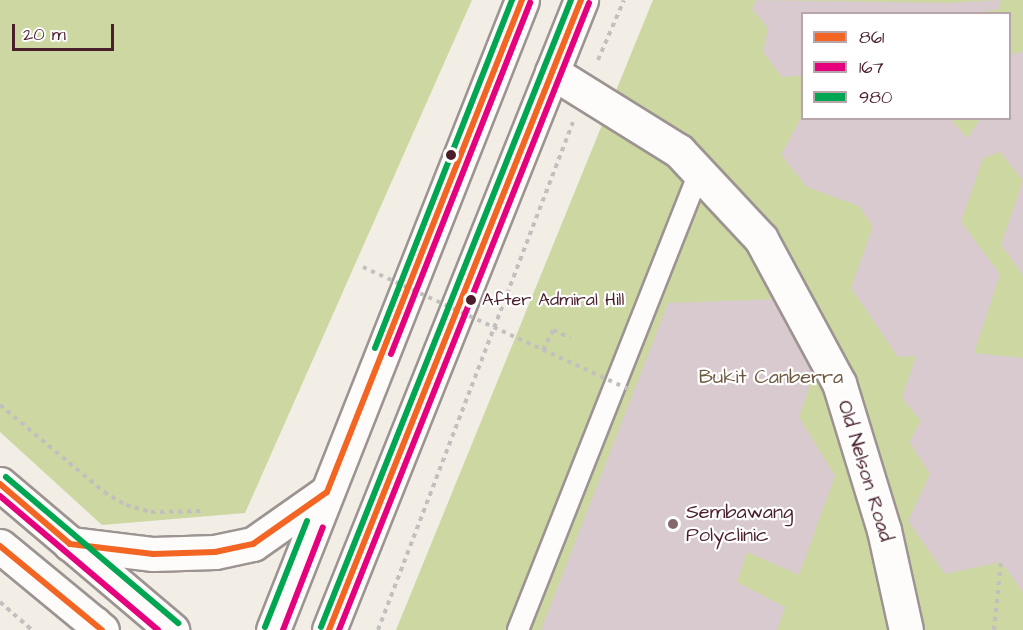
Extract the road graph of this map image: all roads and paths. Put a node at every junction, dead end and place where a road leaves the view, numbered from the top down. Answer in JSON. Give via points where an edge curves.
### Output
{"nodes":[{"id":1,"x":522,"y":0,"type":"edge"},
{"id":2,"x":581,"y":0,"type":"edge"},
{"id":3,"x":624,"y":0,"type":"edge"},
{"id":4,"x":552,"y":72,"type":"junction"},
{"id":5,"x":584,"y":92,"type":"junction"},
{"id":6,"x":699,"y":171,"type":"junction"},
{"id":7,"x":363,"y":267,"type":"dead end"},
{"id":8,"x":570,"y":338,"type":"dead end"},
{"id":9,"x":543,"y":350,"type":"junction"},
{"id":10,"x":633,"y":391,"type":"dead end"},
{"id":11,"x":0,"y":405,"type":"edge"},
{"id":12,"x":0,"y":484,"type":"edge"},
{"id":13,"x":327,"y":492,"type":"junction"},
{"id":14,"x":204,"y":511,"type":"dead end"},
{"id":15,"x":70,"y":544,"type":"junction"},
{"id":16,"x":0,"y":546,"type":"edge"},
{"id":17,"x":1001,"y":562,"type":"dead end"},
{"id":18,"x":0,"y":602,"type":"edge"},
{"id":19,"x":98,"y":628,"type":"edge"},
{"id":20,"x":32,"y":630,"type":"edge"},
{"id":21,"x":172,"y":630,"type":"edge"},
{"id":22,"x":273,"y":630,"type":"edge"},
{"id":23,"x":329,"y":630,"type":"edge"},
{"id":24,"x":378,"y":630,"type":"edge"},
{"id":25,"x":518,"y":630,"type":"edge"},
{"id":26,"x":906,"y":630,"type":"edge"},
{"id":27,"x":994,"y":630,"type":"edge"}],
"edges":[{"from":1,"to":13,"type":"main road"},
{"from":2,"to":4,"type":"main road"},
{"from":3,"to":5,"type":"path"},
{"from":4,"to":5,"type":"main road","name":"Old Nelson Road"},
{"from":4,"to":23,"type":"main road"},
{"from":5,"to":6,"type":"main road","name":"Old Nelson Road","via":[[678,151]]},
{"from":5,"to":24,"type":"path"},
{"from":6,"to":25,"type":"lane"},
{"from":6,"to":26,"type":"main road","name":"Old Nelson Road","via":[[761,239],[839,383],[884,530]]},
{"from":7,"to":9,"type":"path","bridge":true},
{"from":8,"to":9,"type":"path","via":[[553,330]]},
{"from":9,"to":10,"type":"path","bridge":true},
{"from":11,"to":14,"type":"path","via":[[104,492],[126,505],[152,512]]},
{"from":12,"to":15,"type":"main road"},
{"from":13,"to":15,"type":"main road","via":[[253,544],[215,552],[153,554]]},
{"from":13,"to":22,"type":"main road"},
{"from":15,"to":21,"type":"main road"},
{"from":16,"to":19,"type":"main road"},
{"from":17,"to":27,"type":"path"},
{"from":18,"to":20,"type":"path"}]}
